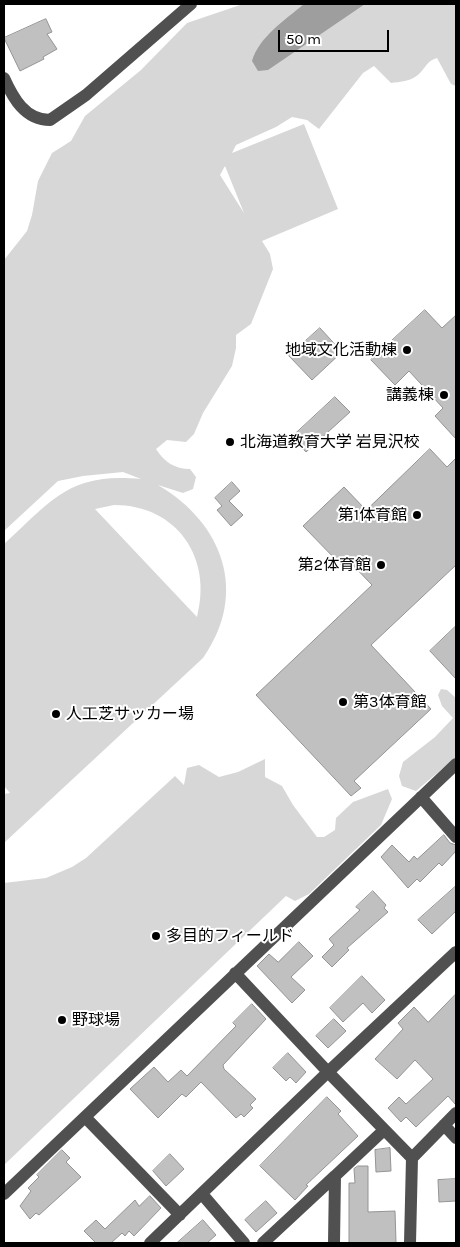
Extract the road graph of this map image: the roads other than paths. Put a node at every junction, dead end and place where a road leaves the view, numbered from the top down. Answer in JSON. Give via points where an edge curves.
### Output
{"nodes":[{"id":1,"x":191,"y":4,"type":"edge"},
{"id":2,"x":4,"y":78,"type":"edge"},
{"id":3,"x":456,"y":764,"type":"edge"},
{"id":4,"x":421,"y":797,"type":"junction"},
{"id":5,"x":456,"y":837,"type":"edge"},
{"id":6,"x":456,"y":952,"type":"edge"},
{"id":7,"x":235,"y":973,"type":"junction"},
{"id":8,"x":328,"y":1072,"type":"junction"},
{"id":9,"x":456,"y":1113,"type":"edge"},
{"id":10,"x":85,"y":1116,"type":"junction"},
{"id":11,"x":444,"y":1125,"type":"junction"},
{"id":12,"x":384,"y":1130,"type":"junction"},
{"id":13,"x":456,"y":1138,"type":"edge"},
{"id":14,"x":412,"y":1158,"type":"junction"},
{"id":15,"x":336,"y":1176,"type":"junction"},
{"id":16,"x":4,"y":1194,"type":"edge"},
{"id":17,"x":202,"y":1194,"type":"junction"},
{"id":18,"x":180,"y":1214,"type":"junction"},
{"id":19,"x":150,"y":1243,"type":"edge"},
{"id":20,"x":244,"y":1243,"type":"edge"},
{"id":21,"x":263,"y":1243,"type":"edge"},
{"id":22,"x":334,"y":1243,"type":"edge"},
{"id":23,"x":410,"y":1243,"type":"edge"}],
"edges":[{"from":1,"to":2,"type":"street","via":[[86,96],[50,120],[36,118],[24,110],[10,93]]},
{"from":3,"to":4,"type":"street"},
{"from":4,"to":5,"type":"street"},
{"from":4,"to":7,"type":"street"},
{"from":6,"to":8,"type":"street"},
{"from":7,"to":8,"type":"street"},
{"from":7,"to":10,"type":"street"},
{"from":8,"to":12,"type":"street"},
{"from":8,"to":17,"type":"street"},
{"from":9,"to":11,"type":"street"},
{"from":10,"to":16,"type":"street"},
{"from":10,"to":18,"type":"street"},
{"from":11,"to":13,"type":"street"},
{"from":11,"to":14,"type":"street"},
{"from":12,"to":14,"type":"street"},
{"from":12,"to":15,"type":"street"},
{"from":14,"to":23,"type":"street"},
{"from":15,"to":21,"type":"street"},
{"from":15,"to":22,"type":"street"},
{"from":17,"to":18,"type":"street"},
{"from":17,"to":20,"type":"street"},
{"from":18,"to":19,"type":"street"}]}
